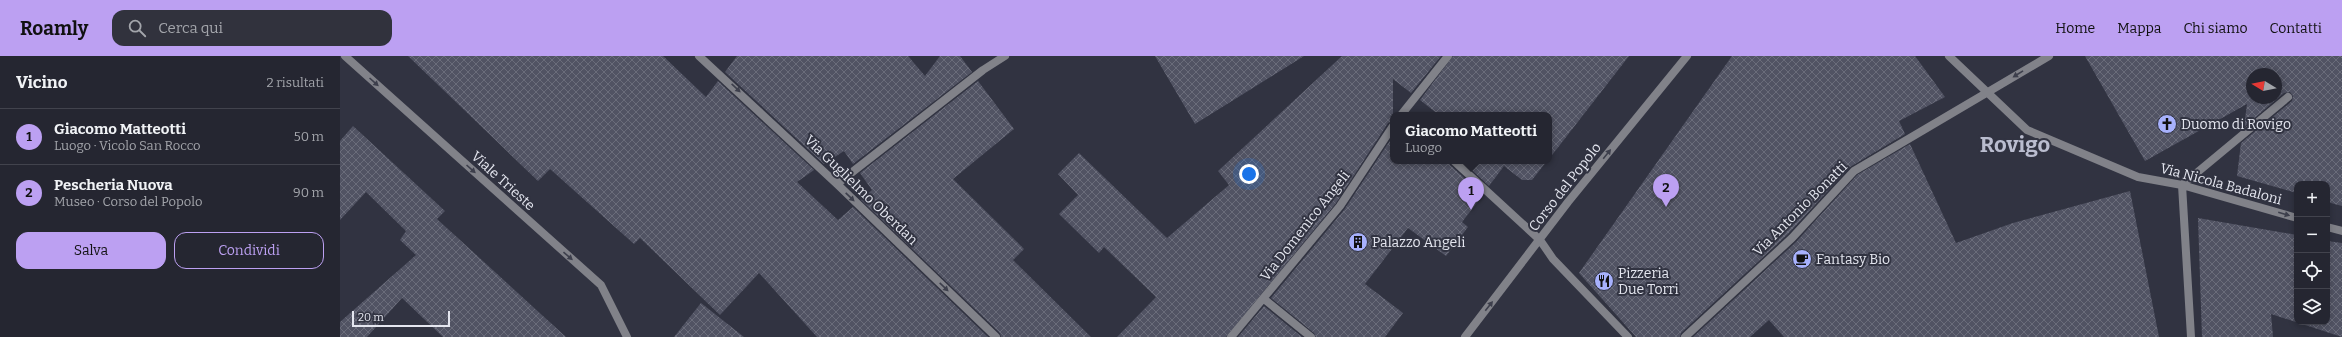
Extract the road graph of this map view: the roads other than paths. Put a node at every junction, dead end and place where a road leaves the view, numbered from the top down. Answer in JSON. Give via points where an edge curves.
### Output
{"nodes":[{"id":1,"x":345,"y":56,"type":"edge"},
{"id":2,"x":699,"y":56,"type":"edge"},
{"id":3,"x":1005,"y":56,"type":"edge"},
{"id":4,"x":1448,"y":56,"type":"edge"},
{"id":5,"x":1687,"y":56,"type":"edge"},
{"id":6,"x":1949,"y":56,"type":"edge"},
{"id":7,"x":2049,"y":56,"type":"edge"},
{"id":8,"x":709,"y":59,"type":"edge"},
{"id":9,"x":1988,"y":93,"type":"junction"},
{"id":10,"x":2288,"y":97,"type":"dead end"},
{"id":11,"x":1403,"y":112,"type":"edge"},
{"id":12,"x":1390,"y":131,"type":"edge"},
{"id":13,"x":1457,"y":164,"type":"edge"},
{"id":14,"x":837,"y":184,"type":"junction"},
{"id":15,"x":2182,"y":185,"type":"junction"},
{"id":16,"x":2294,"y":217,"type":"edge"},
{"id":17,"x":2330,"y":227,"type":"edge"},
{"id":18,"x":2342,"y":231,"type":"edge"},
{"id":19,"x":1540,"y":240,"type":"junction"},
{"id":20,"x":1264,"y":299,"type":"junction"},
{"id":21,"x":627,"y":337,"type":"edge"},
{"id":22,"x":996,"y":337,"type":"edge"},
{"id":23,"x":1230,"y":337,"type":"edge"},
{"id":24,"x":1311,"y":337,"type":"edge"},
{"id":25,"x":1465,"y":337,"type":"edge"},
{"id":26,"x":1628,"y":337,"type":"edge"},
{"id":27,"x":1685,"y":337,"type":"edge"},
{"id":28,"x":2191,"y":337,"type":"edge"}],
"edges":[{"from":1,"to":21,"type":"street","name":"Viale Trieste","one_way":true,"via":[[601,285]]},
{"from":2,"to":8,"type":"street","name":"Via Guglielmo Oberdan"},
{"from":3,"to":14,"type":"street","via":[[983,70]]},
{"from":4,"to":11,"type":"street"},
{"from":19,"to":5,"type":"street","name":"Corso del Popolo","one_way":true},
{"from":6,"to":9,"type":"street","name":"Via Nicola Badaloni"},
{"from":7,"to":9,"type":"street","name":"Via Antonio Bonatti","one_way":true},
{"from":8,"to":14,"type":"street","name":"Via Guglielmo Oberdan","one_way":true},
{"from":9,"to":15,"type":"street","name":"Via Nicola Badaloni","via":[[2027,130],[2138,177]]},
{"from":9,"to":27,"type":"street","name":"Via Antonio Bonatti","via":[[1854,171],[1792,238]]},
{"from":10,"to":15,"type":"street"},
{"from":12,"to":20,"type":"street","name":"Via Domenico Angeli","via":[[1340,206]]},
{"from":13,"to":19,"type":"street"},
{"from":14,"to":22,"type":"street","name":"Via Guglielmo Oberdan","one_way":true},
{"from":15,"to":16,"type":"street","name":"Via Nicola Badaloni","one_way":true},
{"from":15,"to":28,"type":"street"},
{"from":17,"to":18,"type":"street"},
{"from":25,"to":19,"type":"street","name":"Corso del Popolo","one_way":true},
{"from":19,"to":26,"type":"street","via":[[1553,259]]},
{"from":20,"to":23,"type":"street","name":"Via Domenico Angeli"},
{"from":20,"to":24,"type":"street"}]}
